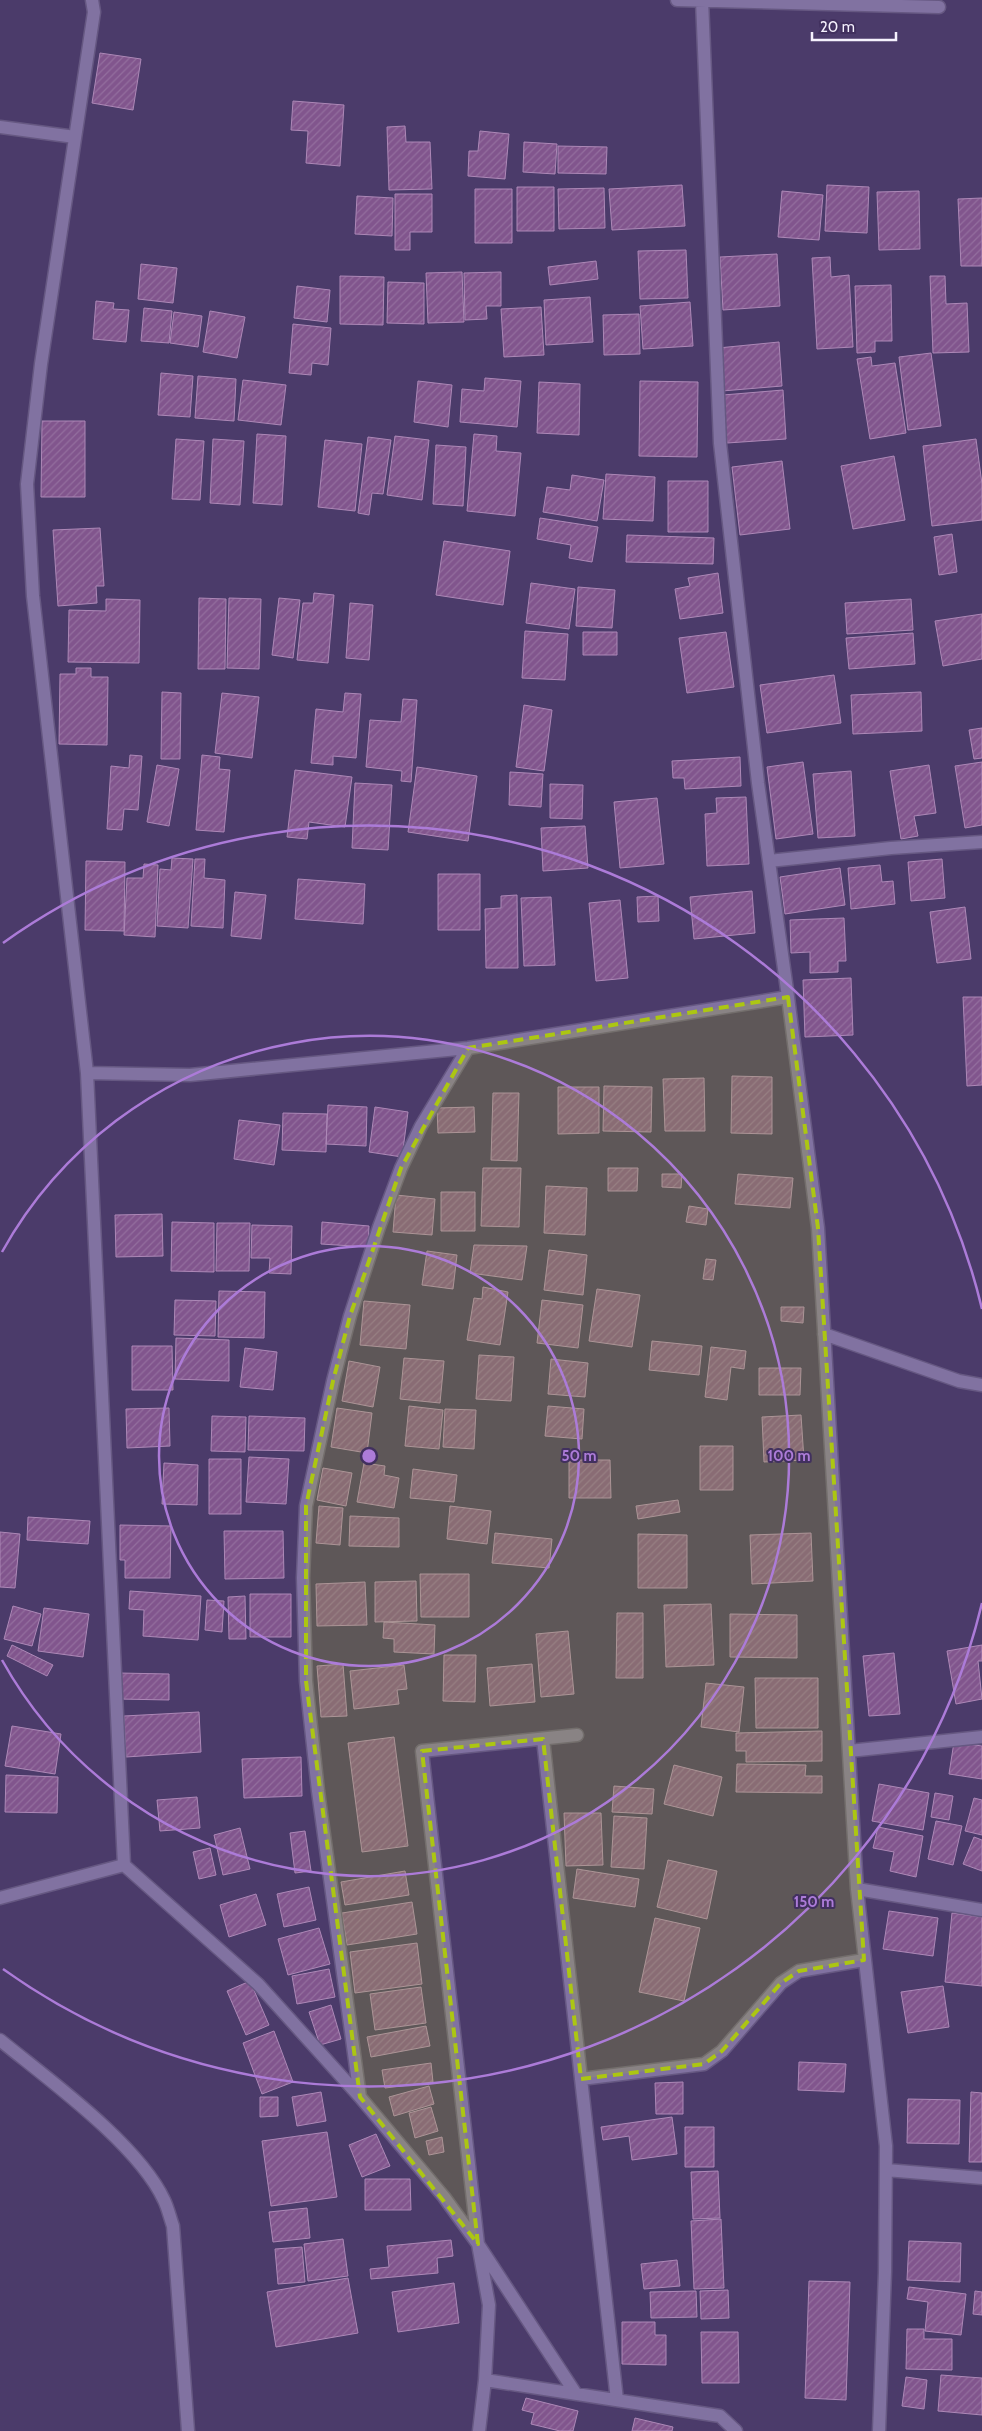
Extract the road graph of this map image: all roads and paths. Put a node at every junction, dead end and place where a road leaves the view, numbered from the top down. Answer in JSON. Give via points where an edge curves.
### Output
{"nodes":[{"id":1,"x":92,"y":0,"type":"edge"},
{"id":2,"x":677,"y":0,"type":"edge"},
{"id":3,"x":702,"y":1,"type":"edge"},
{"id":4,"x":939,"y":6,"type":"dead end"},
{"id":5,"x":0,"y":127,"type":"edge"},
{"id":6,"x":75,"y":137,"type":"junction"},
{"id":7,"x":982,"y":842,"type":"edge"},
{"id":8,"x":769,"y":861,"type":"junction"},
{"id":9,"x":788,"y":997,"type":"junction"},
{"id":10,"x":468,"y":1048,"type":"junction"},
{"id":11,"x":87,"y":1073,"type":"junction"},
{"id":12,"x":824,"y":1334,"type":"junction"},
{"id":13,"x":982,"y":1385,"type":"edge"},
{"id":14,"x":577,"y":1735,"type":"dead end"},
{"id":15,"x":982,"y":1737,"type":"edge"},
{"id":16,"x":543,"y":1739,"type":"junction"},
{"id":17,"x":850,"y":1751,"type":"junction"},
{"id":18,"x":124,"y":1865,"type":"junction"},
{"id":19,"x":857,"y":1889,"type":"junction"},
{"id":20,"x":0,"y":1898,"type":"edge"},
{"id":21,"x":982,"y":1910,"type":"edge"},
{"id":22,"x":864,"y":1960,"type":"junction"},
{"id":23,"x":0,"y":2040,"type":"edge"},
{"id":24,"x":581,"y":2080,"type":"junction"},
{"id":25,"x":360,"y":2097,"type":"junction"},
{"id":26,"x":886,"y":2170,"type":"junction"},
{"id":27,"x":982,"y":2178,"type":"edge"},
{"id":28,"x":478,"y":2244,"type":"junction"},
{"id":29,"x":486,"y":2380,"type":"junction"},
{"id":30,"x":576,"y":2394,"type":"junction"},
{"id":31,"x":617,"y":2400,"type":"junction"},
{"id":32,"x":188,"y":2431,"type":"edge"},
{"id":33,"x":479,"y":2431,"type":"edge"},
{"id":34,"x":736,"y":2431,"type":"edge"},
{"id":35,"x":880,"y":2431,"type":"edge"}],
"edges":[{"from":1,"to":6,"type":"street","via":[[94,12]]},
{"from":2,"to":3,"type":"street"},
{"from":3,"to":4,"type":"street"},
{"from":3,"to":8,"type":"street","via":[[720,444]]},
{"from":5,"to":6,"type":"street"},
{"from":6,"to":11,"type":"street","via":[[41,364],[27,484],[33,596]]},
{"from":7,"to":8,"type":"street"},
{"from":8,"to":9,"type":"street"},
{"from":9,"to":10,"type":"street"},
{"from":9,"to":12,"type":"street","via":[[818,1228]]},
{"from":10,"to":11,"type":"street","via":[[190,1075]]},
{"from":10,"to":25,"type":"street","via":[[421,1126],[378,1227],[335,1372],[306,1506],[303,1578],[306,1681]]},
{"from":11,"to":18,"type":"street"},
{"from":12,"to":13,"type":"street"},
{"from":12,"to":17,"type":"street"},
{"from":14,"to":16,"type":"street"},
{"from":15,"to":17,"type":"street"},
{"from":16,"to":24,"type":"street"},
{"from":16,"to":28,"type":"street","via":[[422,1751]]},
{"from":17,"to":19,"type":"street"},
{"from":18,"to":20,"type":"street"},
{"from":18,"to":25,"type":"street","via":[[258,1984]]},
{"from":19,"to":21,"type":"street"},
{"from":19,"to":22,"type":"street"},
{"from":22,"to":24,"type":"street","via":[[799,1971],[781,1983],[722,2051],[704,2064]]},
{"from":22,"to":26,"type":"street","via":[[886,2146]]},
{"from":23,"to":32,"type":"street","via":[[111,2133],[150,2177],[164,2200],[173,2226]]},
{"from":24,"to":31,"type":"street"},
{"from":25,"to":28,"type":"street","via":[[444,2197]]},
{"from":26,"to":27,"type":"street"},
{"from":26,"to":35,"type":"street"},
{"from":28,"to":29,"type":"street","via":[[488,2305]]},
{"from":28,"to":30,"type":"street"},
{"from":29,"to":30,"type":"street"},
{"from":29,"to":33,"type":"street"},
{"from":30,"to":31,"type":"street"},
{"from":31,"to":34,"type":"street","via":[[720,2416]]}]}
